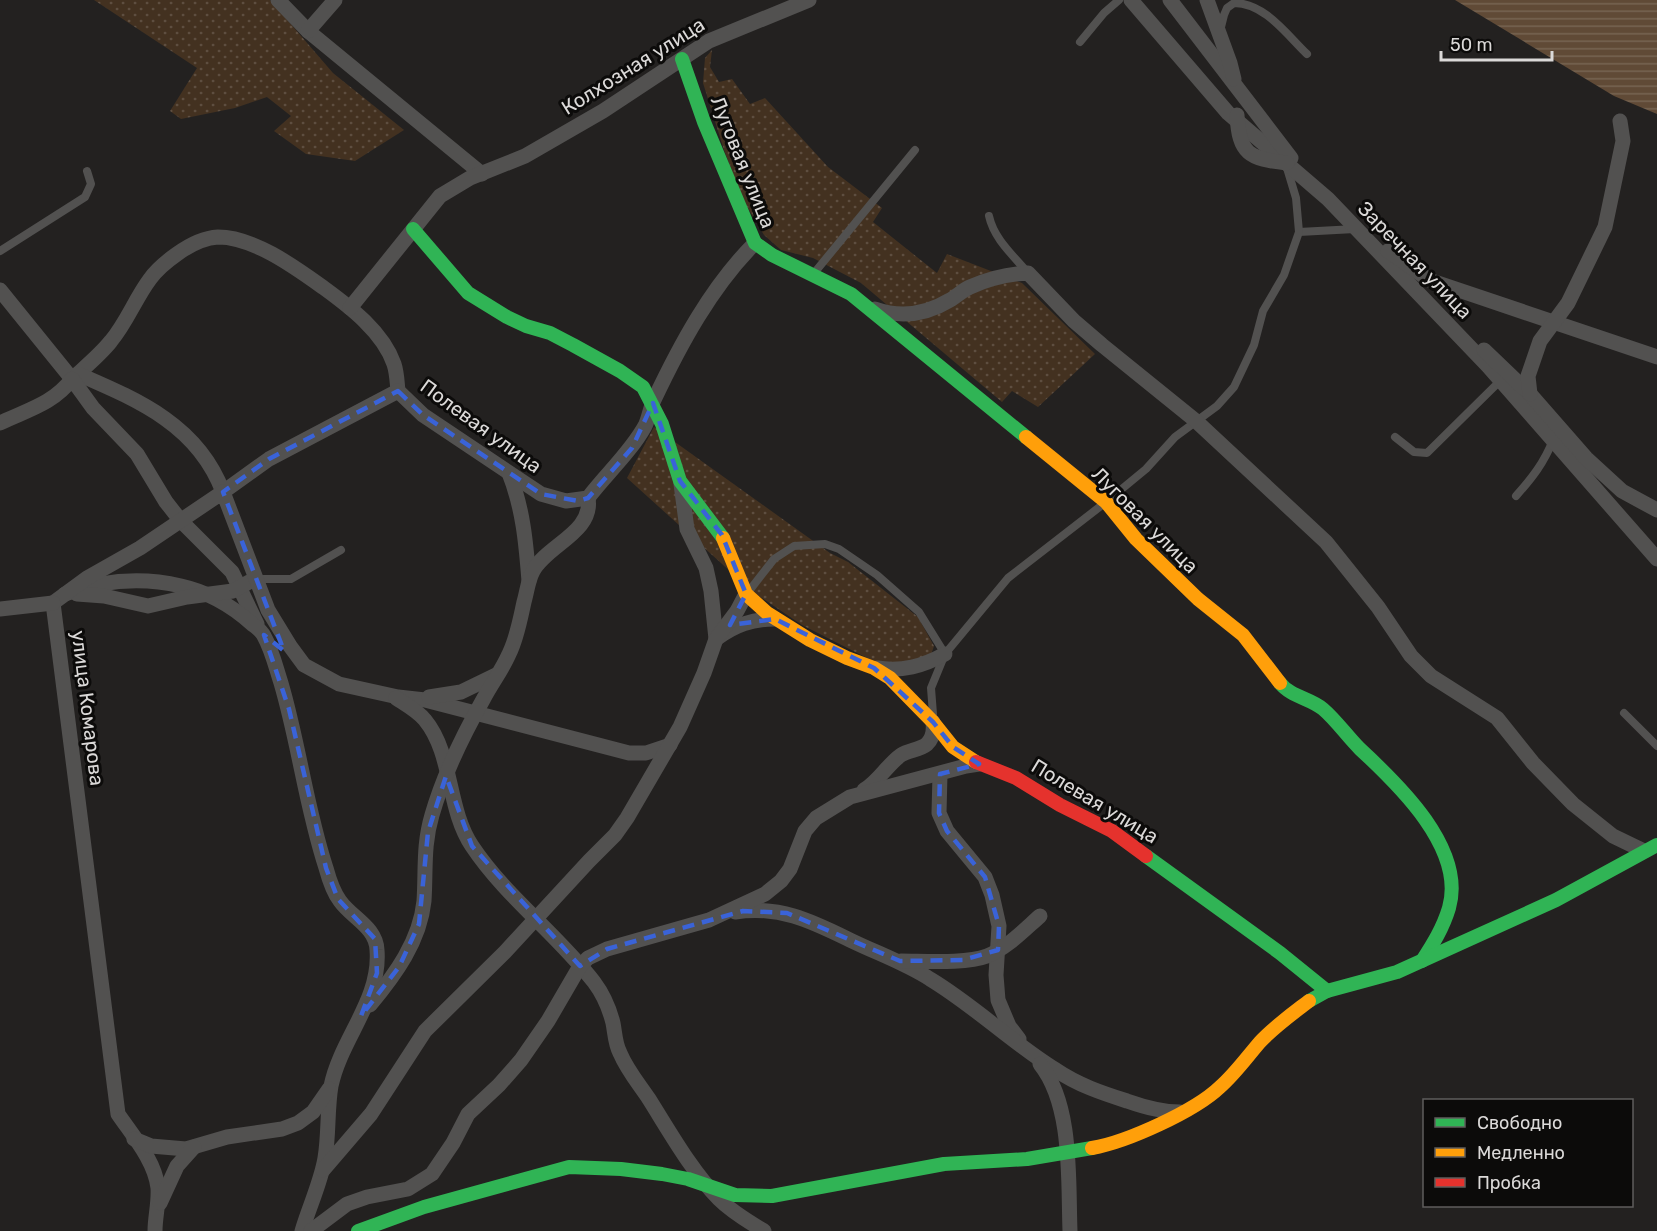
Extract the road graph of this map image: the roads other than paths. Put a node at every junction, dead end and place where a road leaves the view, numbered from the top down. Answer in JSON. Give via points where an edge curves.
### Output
{"nodes":[{"id":1,"x":278,"y":0,"type":"edge"},
{"id":2,"x":335,"y":0,"type":"edge"},
{"id":3,"x":809,"y":0,"type":"edge"},
{"id":4,"x":1119,"y":0,"type":"edge"},
{"id":5,"x":1131,"y":0,"type":"edge"},
{"id":6,"x":1170,"y":0,"type":"edge"},
{"id":7,"x":1207,"y":0,"type":"edge"},
{"id":8,"x":308,"y":32,"type":"junction"},
{"id":9,"x":1219,"y":36,"type":"junction"},
{"id":10,"x":1080,"y":42,"type":"dead end"},
{"id":11,"x":1307,"y":54,"type":"dead end"},
{"id":12,"x":682,"y":59,"type":"junction"},
{"id":13,"x":1236,"y":87,"type":"junction"},
{"id":14,"x":1238,"y":120,"type":"junction"},
{"id":15,"x":1620,"y":121,"type":"dead end"},
{"id":16,"x":915,"y":150,"type":"dead end"},
{"id":17,"x":1291,"y":163,"type":"junction"},
{"id":18,"x":87,"y":171,"type":"dead end"},
{"id":19,"x":482,"y":174,"type":"junction"},
{"id":20,"x":1328,"y":199,"type":"junction"},
{"id":21,"x":989,"y":216,"type":"dead end"},
{"id":22,"x":1356,"y":228,"type":"junction"},
{"id":23,"x":413,"y":229,"type":"junction"},
{"id":24,"x":1299,"y":232,"type":"junction"},
{"id":25,"x":755,"y":243,"type":"junction"},
{"id":26,"x":0,"y":251,"type":"edge"},
{"id":27,"x":1028,"y":273,"type":"junction"},
{"id":28,"x":813,"y":275,"type":"junction"},
{"id":29,"x":0,"y":290,"type":"edge"},
{"id":30,"x":1429,"y":305,"type":"junction"},
{"id":31,"x":868,"y":307,"type":"junction"},
{"id":32,"x":350,"y":308,"type":"junction"},
{"id":33,"x":1556,"y":321,"type":"junction"},
{"id":34,"x":1657,"y":357,"type":"edge"},
{"id":35,"x":75,"y":377,"type":"junction"},
{"id":36,"x":1500,"y":381,"type":"junction"},
{"id":37,"x":398,"y":391,"type":"junction"},
{"id":38,"x":1530,"y":394,"type":"junction"},
{"id":39,"x":653,"y":403,"type":"junction"},
{"id":40,"x":1196,"y":421,"type":"junction"},
{"id":41,"x":0,"y":423,"type":"edge"},
{"id":42,"x":1395,"y":437,"type":"dead end"},
{"id":43,"x":1553,"y":440,"type":"junction"},
{"id":44,"x":509,"y":473,"type":"junction"},
{"id":45,"x":680,"y":481,"type":"junction"},
{"id":46,"x":223,"y":492,"type":"junction"},
{"id":47,"x":1516,"y":496,"type":"dead end"},
{"id":48,"x":588,"y":498,"type":"junction"},
{"id":49,"x":1106,"y":502,"type":"junction"},
{"id":50,"x":1657,"y":510,"type":"edge"},
{"id":51,"x":181,"y":521,"type":"junction"},
{"id":52,"x":341,"y":550,"type":"dead end"},
{"id":53,"x":1657,"y":559,"type":"edge"},
{"id":54,"x":256,"y":579,"type":"junction"},
{"id":55,"x":529,"y":583,"type":"junction"},
{"id":56,"x":240,"y":587,"type":"junction"},
{"id":57,"x":206,"y":594,"type":"junction"},
{"id":58,"x":746,"y":594,"type":"junction"},
{"id":59,"x":59,"y":599,"type":"junction"},
{"id":60,"x":0,"y":609,"type":"edge"},
{"id":61,"x":776,"y":618,"type":"junction"},
{"id":62,"x":264,"y":635,"type":"junction"},
{"id":63,"x":716,"y":639,"type":"junction"},
{"id":64,"x":945,"y":654,"type":"junction"},
{"id":65,"x":304,"y":665,"type":"junction"},
{"id":66,"x":874,"y":668,"type":"junction"},
{"id":67,"x":501,"y":670,"type":"junction"},
{"id":68,"x":393,"y":696,"type":"junction"},
{"id":69,"x":414,"y":699,"type":"junction"},
{"id":70,"x":475,"y":713,"type":"junction"},
{"id":71,"x":1624,"y":713,"type":"dead end"},
{"id":72,"x":933,"y":722,"type":"junction"},
{"id":73,"x":670,"y":745,"type":"junction"},
{"id":74,"x":1657,"y":746,"type":"edge"},
{"id":75,"x":979,"y":764,"type":"junction"},
{"id":76,"x":447,"y":774,"type":"junction"},
{"id":77,"x":940,"y":774,"type":"junction"},
{"id":78,"x":850,"y":797,"type":"junction"},
{"id":79,"x":1650,"y":848,"type":"edge"},
{"id":80,"x":720,"y":915,"type":"junction"},
{"id":81,"x":1040,"y":916,"type":"dead end"},
{"id":82,"x":536,"y":920,"type":"junction"},
{"id":83,"x":998,"y":950,"type":"junction"},
{"id":84,"x":900,"y":961,"type":"junction"},
{"id":85,"x":1422,"y":961,"type":"junction"},
{"id":86,"x":580,"y":966,"type":"junction"},
{"id":87,"x":1327,"y":991,"type":"junction"},
{"id":88,"x":361,"y":1016,"type":"junction"},
{"id":89,"x":1028,"y":1050,"type":"junction"},
{"id":90,"x":331,"y":1085,"type":"junction"},
{"id":91,"x":1185,"y":1112,"type":"junction"},
{"id":92,"x":134,"y":1138,"type":"junction"},
{"id":93,"x":194,"y":1147,"type":"junction"},
{"id":94,"x":1067,"y":1153,"type":"junction"},
{"id":95,"x":321,"y":1173,"type":"junction"},
{"id":96,"x":709,"y":1187,"type":"junction"},
{"id":97,"x":157,"y":1211,"type":"junction"},
{"id":98,"x":148,"y":1231,"type":"edge"},
{"id":99,"x":155,"y":1231,"type":"edge"},
{"id":100,"x":302,"y":1231,"type":"edge"},
{"id":101,"x":311,"y":1231,"type":"edge"},
{"id":102,"x":358,"y":1231,"type":"edge"},
{"id":103,"x":764,"y":1231,"type":"edge"},
{"id":104,"x":1070,"y":1231,"type":"edge"}],
"edges":[{"from":1,"to":8,"type":"street"},
{"from":2,"to":8,"type":"street"},
{"from":3,"to":12,"type":"street","name":"Колхозная улица","via":[[709,41]]},
{"from":4,"to":10,"type":"lane"},
{"from":5,"to":14,"type":"street","name":"Заречная улица"},
{"from":6,"to":13,"type":"street"},
{"from":7,"to":9,"type":"street"},
{"from":8,"to":19,"type":"street"},
{"from":9,"to":11,"type":"lane","via":[[1227,8],[1243,3],[1265,13]]},
{"from":9,"to":13,"type":"street"},
{"from":12,"to":19,"type":"street","name":"Колхозная улица","via":[[554,140]]},
{"from":12,"to":25,"type":"street","name":"Луговая улица"},
{"from":13,"to":14,"type":"street"},
{"from":13,"to":17,"type":"street"},
{"from":14,"to":17,"type":"street","name":"Заречная улица"},
{"from":15,"to":33,"type":"street","via":[[1623,141],[1605,227]]},
{"from":16,"to":28,"type":"lane"},
{"from":17,"to":20,"type":"street","name":"Заречная улица"},
{"from":17,"to":24,"type":"lane"},
{"from":18,"to":26,"type":"lane","via":[[91,184],[85,197]]},
{"from":19,"to":23,"type":"street","name":"Колхозная улица","via":[[440,196]]},
{"from":20,"to":22,"type":"street","name":"Заречная улица"},
{"from":20,"to":33,"type":"street","via":[[1373,240],[1429,280]]},
{"from":21,"to":27,"type":"lane","via":[[1001,243]]},
{"from":22,"to":24,"type":"lane"},
{"from":22,"to":30,"type":"street","name":"Заречная улица"},
{"from":23,"to":32,"type":"street","name":"Колхозная улица"},
{"from":23,"to":39,"type":"street","name":"Полевая улица","via":[[468,293],[507,317],[550,333],[620,370],[643,387]]},
{"from":24,"to":40,"type":"lane","via":[[1284,274],[1263,311],[1243,371],[1217,406]]},
{"from":25,"to":28,"type":"street","name":"Луговая улица"},
{"from":25,"to":39,"type":"street","via":[[709,300]]},
{"from":27,"to":31,"type":"street","via":[[985,281],[921,312],[891,314]]},
{"from":27,"to":40,"type":"street","via":[[1101,345]]},
{"from":28,"to":31,"type":"street","name":"Луговая улица"},
{"from":29,"to":35,"type":"street"},
{"from":30,"to":36,"type":"street","name":"Заречная улица"},
{"from":30,"to":38,"type":"street"},
{"from":31,"to":49,"type":"street","name":"Луговая улица"},
{"from":32,"to":35,"type":"street","via":[[287,261],[262,249],[216,237],[184,249],[152,276],[111,342]]},
{"from":32,"to":37,"type":"street","via":[[385,345],[395,366]]},
{"from":33,"to":34,"type":"street"},
{"from":33,"to":38,"type":"street","via":[[1540,341],[1533,359],[1528,376]]},
{"from":35,"to":41,"type":"street","via":[[48,402]]},
{"from":35,"to":46,"type":"street","via":[[125,394],[158,412],[209,463]]},
{"from":35,"to":51,"type":"street","via":[[93,408],[137,454]]},
{"from":36,"to":42,"type":"lane","via":[[1427,453],[1414,452]]},
{"from":36,"to":43,"type":"street","name":"Заречная улица"},
{"from":37,"to":44,"type":"street","name":"Полевая улица","via":[[423,415]]},
{"from":37,"to":46,"type":"street","name":"Полевая улица","via":[[269,459]]},
{"from":38,"to":50,"type":"street","via":[[1586,458],[1622,491]]},
{"from":39,"to":45,"type":"street","name":"Полевая улица"},
{"from":39,"to":48,"type":"street","via":[[632,448]]},
{"from":40,"to":49,"type":"lane"},
{"from":40,"to":79,"type":"street","via":[[1326,542],[1431,676],[1497,718],[1573,804],[1613,836]]},
{"from":43,"to":47,"type":"lane","via":[[1536,474]]},
{"from":43,"to":53,"type":"street","name":"Заречная улица"},
{"from":44,"to":48,"type":"street","name":"Полевая улица","via":[[540,494],[566,501]]},
{"from":44,"to":55,"type":"street","via":[[523,520]]},
{"from":45,"to":58,"type":"street","name":"Полевая улица","via":[[722,535]]},
{"from":45,"to":63,"type":"street","via":[[687,529],[706,568]]},
{"from":46,"to":51,"type":"street"},
{"from":46,"to":54,"type":"street"},
{"from":48,"to":55,"type":"street","via":[[590,506],[585,520],[546,555]]},
{"from":49,"to":64,"type":"lane","via":[[1008,578]]},
{"from":49,"to":85,"type":"street","name":"Луговая улица","via":[[1136,539],[1243,635],[1286,690],[1322,708],[1397,783],[1426,819],[1450,867],[1451,887],[1446,917]]},
{"from":51,"to":56,"type":"street","via":[[232,572]]},
{"from":51,"to":59,"type":"street"},
{"from":52,"to":54,"type":"lane","via":[[291,579]]},
{"from":54,"to":56,"type":"street"},
{"from":54,"to":65,"type":"street","via":[[268,610]]},
{"from":55,"to":67,"type":"street","via":[[519,629]]},
{"from":56,"to":57,"type":"street"},
{"from":56,"to":62,"type":"street"},
{"from":57,"to":59,"type":"street","via":[[148,606],[104,596]]},
{"from":57,"to":59,"type":"street","via":[[150,580],[85,586]]},
{"from":57,"to":62,"type":"street","via":[[232,607]]},
{"from":58,"to":61,"type":"street","name":"Полевая улица"},
{"from":58,"to":63,"type":"street"},
{"from":58,"to":64,"type":"lane","via":[[782,552],[794,546],[825,544],[855,559],[919,612]]},
{"from":59,"to":60,"type":"street"},
{"from":59,"to":92,"type":"street","name":"улица Комарова","via":[[118,1114]]},
{"from":61,"to":63,"type":"street","via":[[742,623]]},
{"from":61,"to":66,"type":"street","name":"Полевая улица","via":[[810,640]]},
{"from":62,"to":65,"type":"street"},
{"from":62,"to":88,"type":"street","via":[[289,709],[326,868],[338,899],[375,939],[377,973]]},
{"from":63,"to":73,"type":"street"},
{"from":64,"to":66,"type":"street","name":"Полевая улица","via":[[914,667]]},
{"from":64,"to":72,"type":"lane","via":[[931,688]]},
{"from":65,"to":68,"type":"street","via":[[339,684]]},
{"from":66,"to":72,"type":"street","name":"Полевая улица","via":[[890,678]]},
{"from":67,"to":69,"type":"street","via":[[461,692]]},
{"from":67,"to":70,"type":"street"},
{"from":68,"to":69,"type":"street"},
{"from":68,"to":76,"type":"street","via":[[424,718],[440,747]]},
{"from":69,"to":70,"type":"street"},
{"from":70,"to":73,"type":"street","via":[[638,755]]},
{"from":70,"to":76,"type":"street"},
{"from":71,"to":74,"type":"lane"},
{"from":72,"to":75,"type":"street","name":"Полевая улица","via":[[953,747]]},
{"from":72,"to":78,"type":"street","via":[[934,732],[926,745],[905,753],[873,785]]},
{"from":73,"to":82,"type":"street","via":[[615,836]]},
{"from":75,"to":77,"type":"street"},
{"from":75,"to":87,"type":"street","name":"Полевая улица","via":[[1016,778],[1112,831]]},
{"from":76,"to":82,"type":"street","via":[[457,814],[472,846]]},
{"from":76,"to":88,"type":"street","via":[[428,832],[419,924],[399,967]]},
{"from":77,"to":78,"type":"street"},
{"from":77,"to":83,"type":"street","via":[[939,813],[947,831],[985,877],[999,926]]},
{"from":78,"to":80,"type":"street","via":[[816,818],[805,831],[781,882]]},
{"from":79,"to":85,"type":"street","via":[[1556,900]]},
{"from":80,"to":84,"type":"street","via":[[763,910],[787,913]]},
{"from":80,"to":86,"type":"street","via":[[607,950]]},
{"from":81,"to":83,"type":"street"},
{"from":82,"to":86,"type":"street"},
{"from":82,"to":95,"type":"street","via":[[425,1031],[371,1114]]},
{"from":83,"to":84,"type":"street","via":[[986,957],[963,960]]},
{"from":83,"to":89,"type":"street","via":[[998,1000],[1010,1026]]},
{"from":84,"to":89,"type":"street"},
{"from":85,"to":87,"type":"street"},
{"from":86,"to":96,"type":"street","via":[[609,1009],[618,1050],[627,1069]]},
{"from":86,"to":101,"type":"street","via":[[521,1059],[468,1114],[432,1174],[408,1189],[347,1204]]},
{"from":87,"to":91,"type":"street","via":[[1282,1021],[1221,1087]]},
{"from":88,"to":90,"type":"street"},
{"from":89,"to":91,"type":"street","via":[[1055,1070],[1099,1092],[1146,1107]]},
{"from":89,"to":94,"type":"street","via":[[1050,1076],[1061,1108]]},
{"from":90,"to":93,"type":"street","via":[[313,1112],[298,1123]]},
{"from":90,"to":95,"type":"street"},
{"from":91,"to":94,"type":"street","via":[[1099,1148]]},
{"from":92,"to":93,"type":"street","via":[[168,1149]]},
{"from":92,"to":97,"type":"street","name":"улица Комарова","via":[[155,1174]]},
{"from":93,"to":97,"type":"street","via":[[177,1166]]},
{"from":94,"to":96,"type":"street","via":[[944,1164],[772,1196],[735,1195]]},
{"from":94,"to":104,"type":"street"},
{"from":95,"to":100,"type":"street"},
{"from":96,"to":102,"type":"street","via":[[662,1174],[569,1167],[424,1207]]},
{"from":96,"to":103,"type":"street","via":[[721,1201]]},
{"from":97,"to":98,"type":"street"},
{"from":97,"to":99,"type":"street","name":"улица Комарова"}]}
